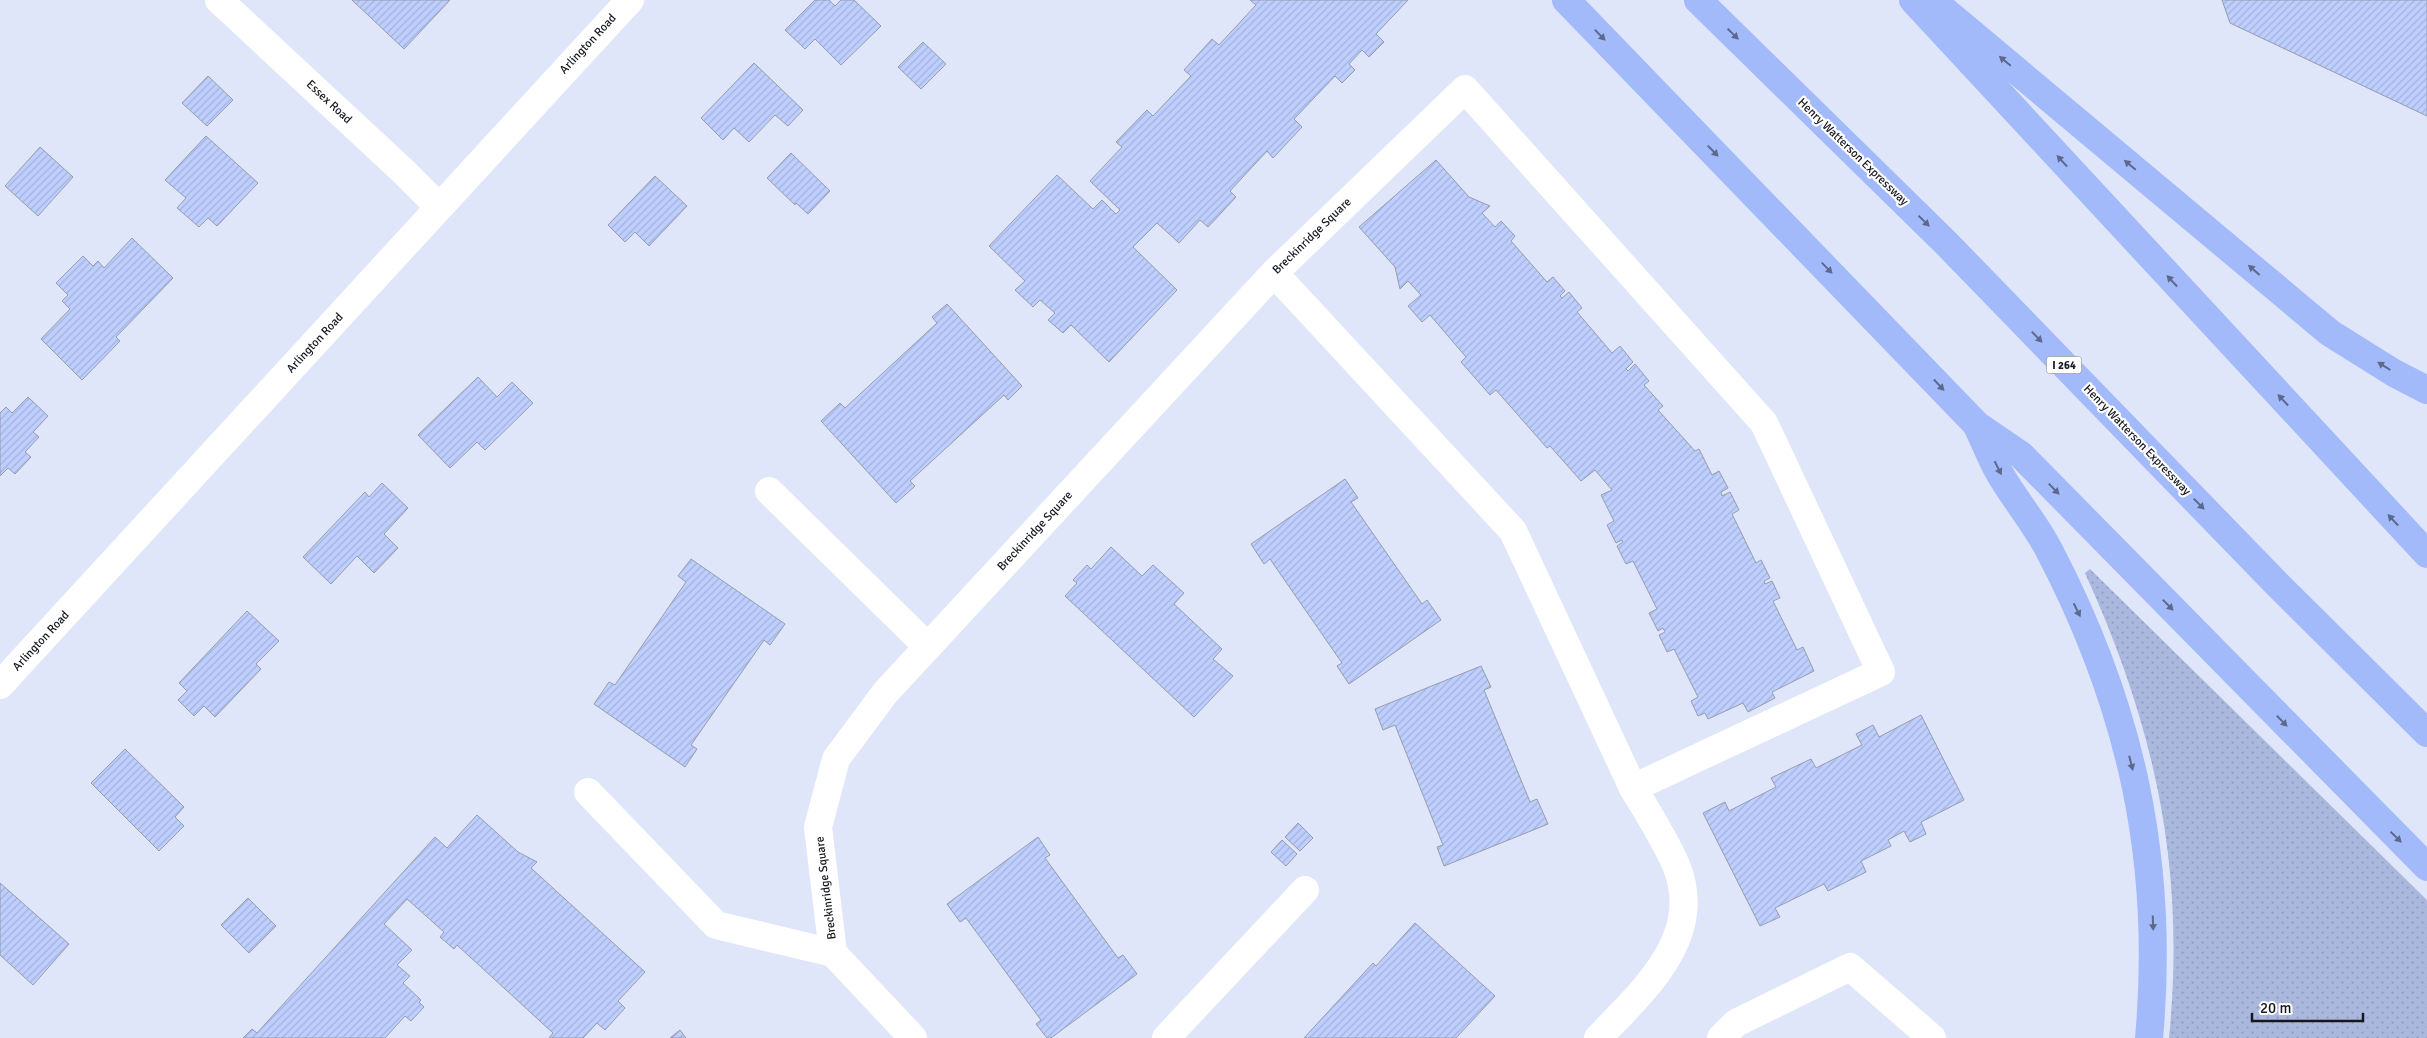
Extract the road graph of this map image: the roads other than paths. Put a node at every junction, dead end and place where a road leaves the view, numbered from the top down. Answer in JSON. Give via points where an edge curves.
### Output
{"nodes":[{"id":1,"x":219,"y":0,"type":"edge"},
{"id":2,"x":630,"y":0,"type":"edge"},
{"id":3,"x":1566,"y":0,"type":"edge"},
{"id":4,"x":1698,"y":0,"type":"edge"},
{"id":5,"x":1913,"y":0,"type":"edge"},
{"id":6,"x":1931,"y":0,"type":"edge"},
{"id":7,"x":438,"y":206,"type":"junction"},
{"id":8,"x":1274,"y":273,"type":"junction"},
{"id":9,"x":2427,"y":390,"type":"edge"},
{"id":10,"x":1977,"y":425,"type":"junction"},
{"id":11,"x":769,"y":491,"type":"dead end"},
{"id":12,"x":2427,"y":554,"type":"edge"},
{"id":13,"x":928,"y":647,"type":"junction"},
{"id":14,"x":0,"y":685,"type":"edge"},
{"id":15,"x":2427,"y":733,"type":"edge"},
{"id":16,"x":1633,"y":788,"type":"junction"},
{"id":17,"x":588,"y":792,"type":"dead end"},
{"id":18,"x":2427,"y":867,"type":"edge"},
{"id":19,"x":1305,"y":890,"type":"dead end"},
{"id":20,"x":833,"y":953,"type":"junction"},
{"id":21,"x":913,"y":1038,"type":"edge"},
{"id":22,"x":1166,"y":1038,"type":"edge"},
{"id":23,"x":1598,"y":1038,"type":"edge"},
{"id":24,"x":1721,"y":1038,"type":"edge"},
{"id":25,"x":1932,"y":1038,"type":"edge"},
{"id":26,"x":2149,"y":1038,"type":"edge"}],
"edges":[{"from":1,"to":7,"type":"street","name":"Essex Road"},
{"from":2,"to":7,"type":"street","name":"Arlington Road"},
{"from":3,"to":10,"type":"highway","one_way":true},
{"from":4,"to":15,"type":"highway","name":"Henry Watterson Expressway","number":"I 264","one_way":true,"via":[[1946,243],[2274,582]]},
{"from":12,"to":5,"type":"highway","one_way":true},
{"from":9,"to":6,"type":"highway","one_way":true,"via":[[2323,327]]},
{"from":7,"to":14,"type":"street","name":"Arlington Road","via":[[400,252]]},
{"from":8,"to":13,"type":"street","name":"Breckinridge Square"},
{"from":8,"to":16,"type":"street","via":[[1513,531]]},
{"from":8,"to":16,"type":"street","name":"Breckinridge Square","via":[[1465,89],[1764,423],[1881,672]]},
{"from":10,"to":18,"type":"highway","one_way":true,"via":[[2021,455]]},
{"from":10,"to":26,"type":"highway","one_way":true,"via":[[1999,472],[2052,557],[2104,672],[2122,726],[2138,790],[2148,850],[2153,922]]},
{"from":11,"to":13,"type":"street"},
{"from":13,"to":20,"type":"street","name":"Breckinridge Square","via":[[885,693],[836,758],[818,827]]},
{"from":16,"to":23,"type":"street","via":[[1676,867],[1682,890],[1682,914],[1672,952],[1649,984]]},
{"from":17,"to":20,"type":"street","via":[[716,925]]},
{"from":19,"to":22,"type":"street"},
{"from":20,"to":21,"type":"street","name":"Breckinridge Square"},
{"from":24,"to":25,"type":"street","via":[[1736,1023],[1850,967]]}]}
